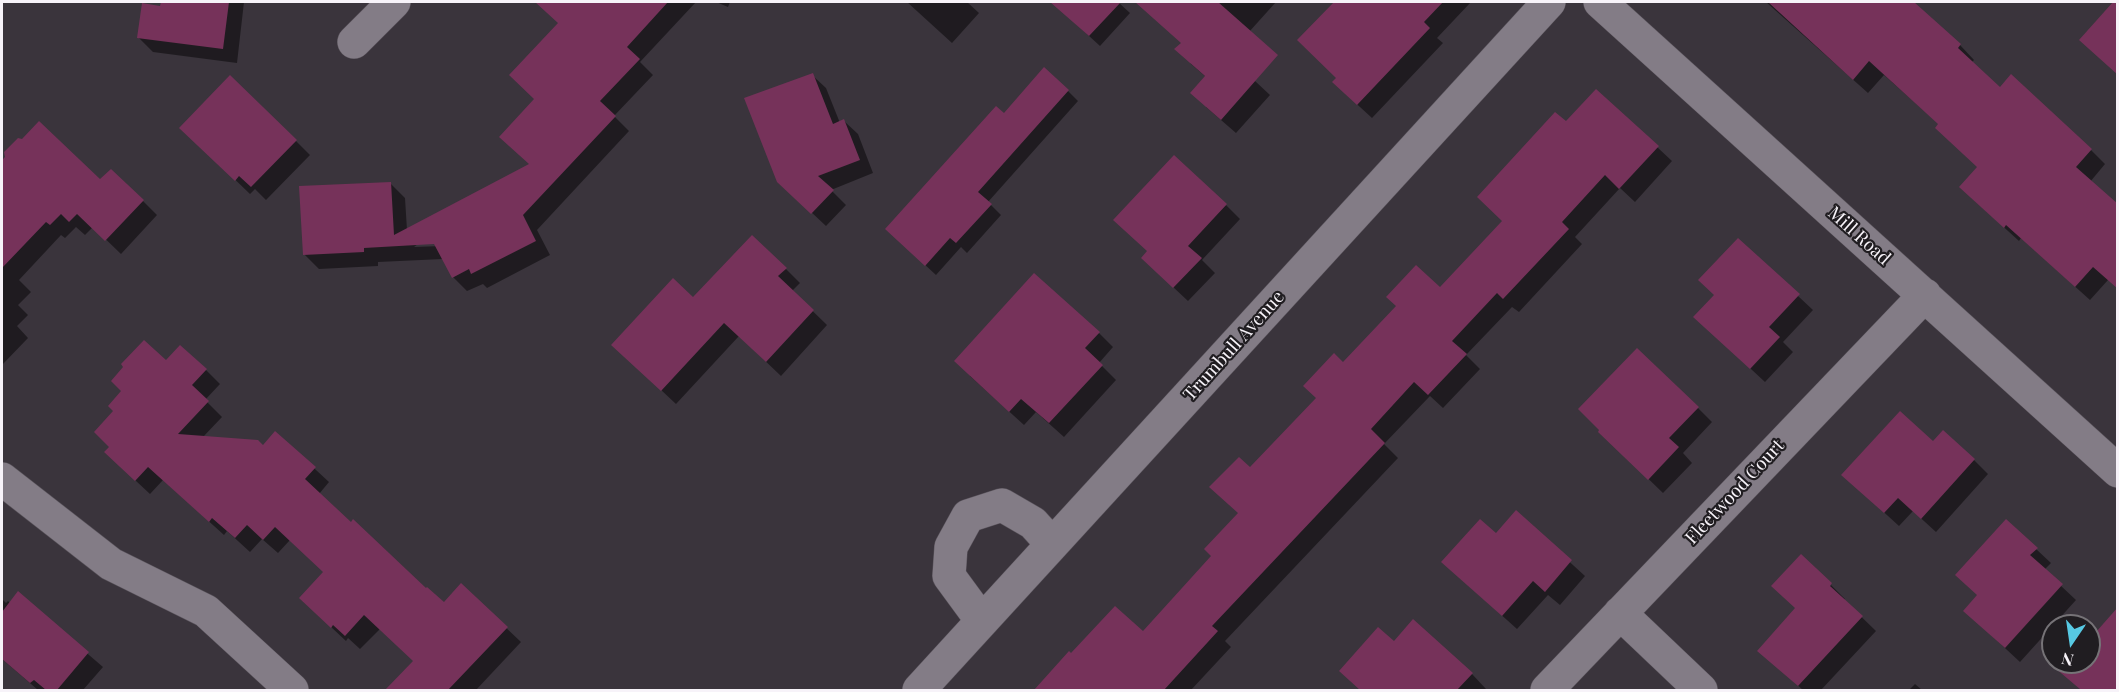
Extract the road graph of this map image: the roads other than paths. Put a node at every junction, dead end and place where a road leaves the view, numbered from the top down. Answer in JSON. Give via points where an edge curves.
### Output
{"nodes":[{"id":1,"x":394,"y":2,"type":"edge"},
{"id":2,"x":1549,"y":2,"type":"edge"},
{"id":3,"x":1600,"y":2,"type":"edge"},
{"id":4,"x":354,"y":42,"type":"dead end"},
{"id":5,"x":1925,"y":295,"type":"junction"},
{"id":6,"x":2118,"y":471,"type":"edge"},
{"id":7,"x":2,"y":479,"type":"edge"},
{"id":8,"x":1052,"y":544,"type":"junction"},
{"id":9,"x":1620,"y":614,"type":"junction"},
{"id":10,"x":982,"y":621,"type":"junction"},
{"id":11,"x":292,"y":690,"type":"edge"},
{"id":12,"x":919,"y":690,"type":"edge"},
{"id":13,"x":1547,"y":690,"type":"edge"},
{"id":14,"x":1701,"y":690,"type":"edge"}],
"edges":[{"from":1,"to":4,"type":"street"},
{"from":2,"to":8,"type":"street","name":"Trumbull Avenue"},
{"from":3,"to":5,"type":"street","name":"Mill Road"},
{"from":5,"to":6,"type":"street","name":"Mill Road"},
{"from":5,"to":9,"type":"street","name":"Fleetwood Court"},
{"from":7,"to":11,"type":"street","via":[[111,564],[206,611]]},
{"from":8,"to":10,"type":"street","name":"Trumbull Avenue"},
{"from":8,"to":10,"type":"street","via":[[1033,523],[1002,505],[968,516],[951,547],[949,576]]},
{"from":9,"to":13,"type":"street","name":"Fleetwood Court"},
{"from":9,"to":14,"type":"street"},
{"from":10,"to":12,"type":"street","name":"Trumbull Avenue"}]}
